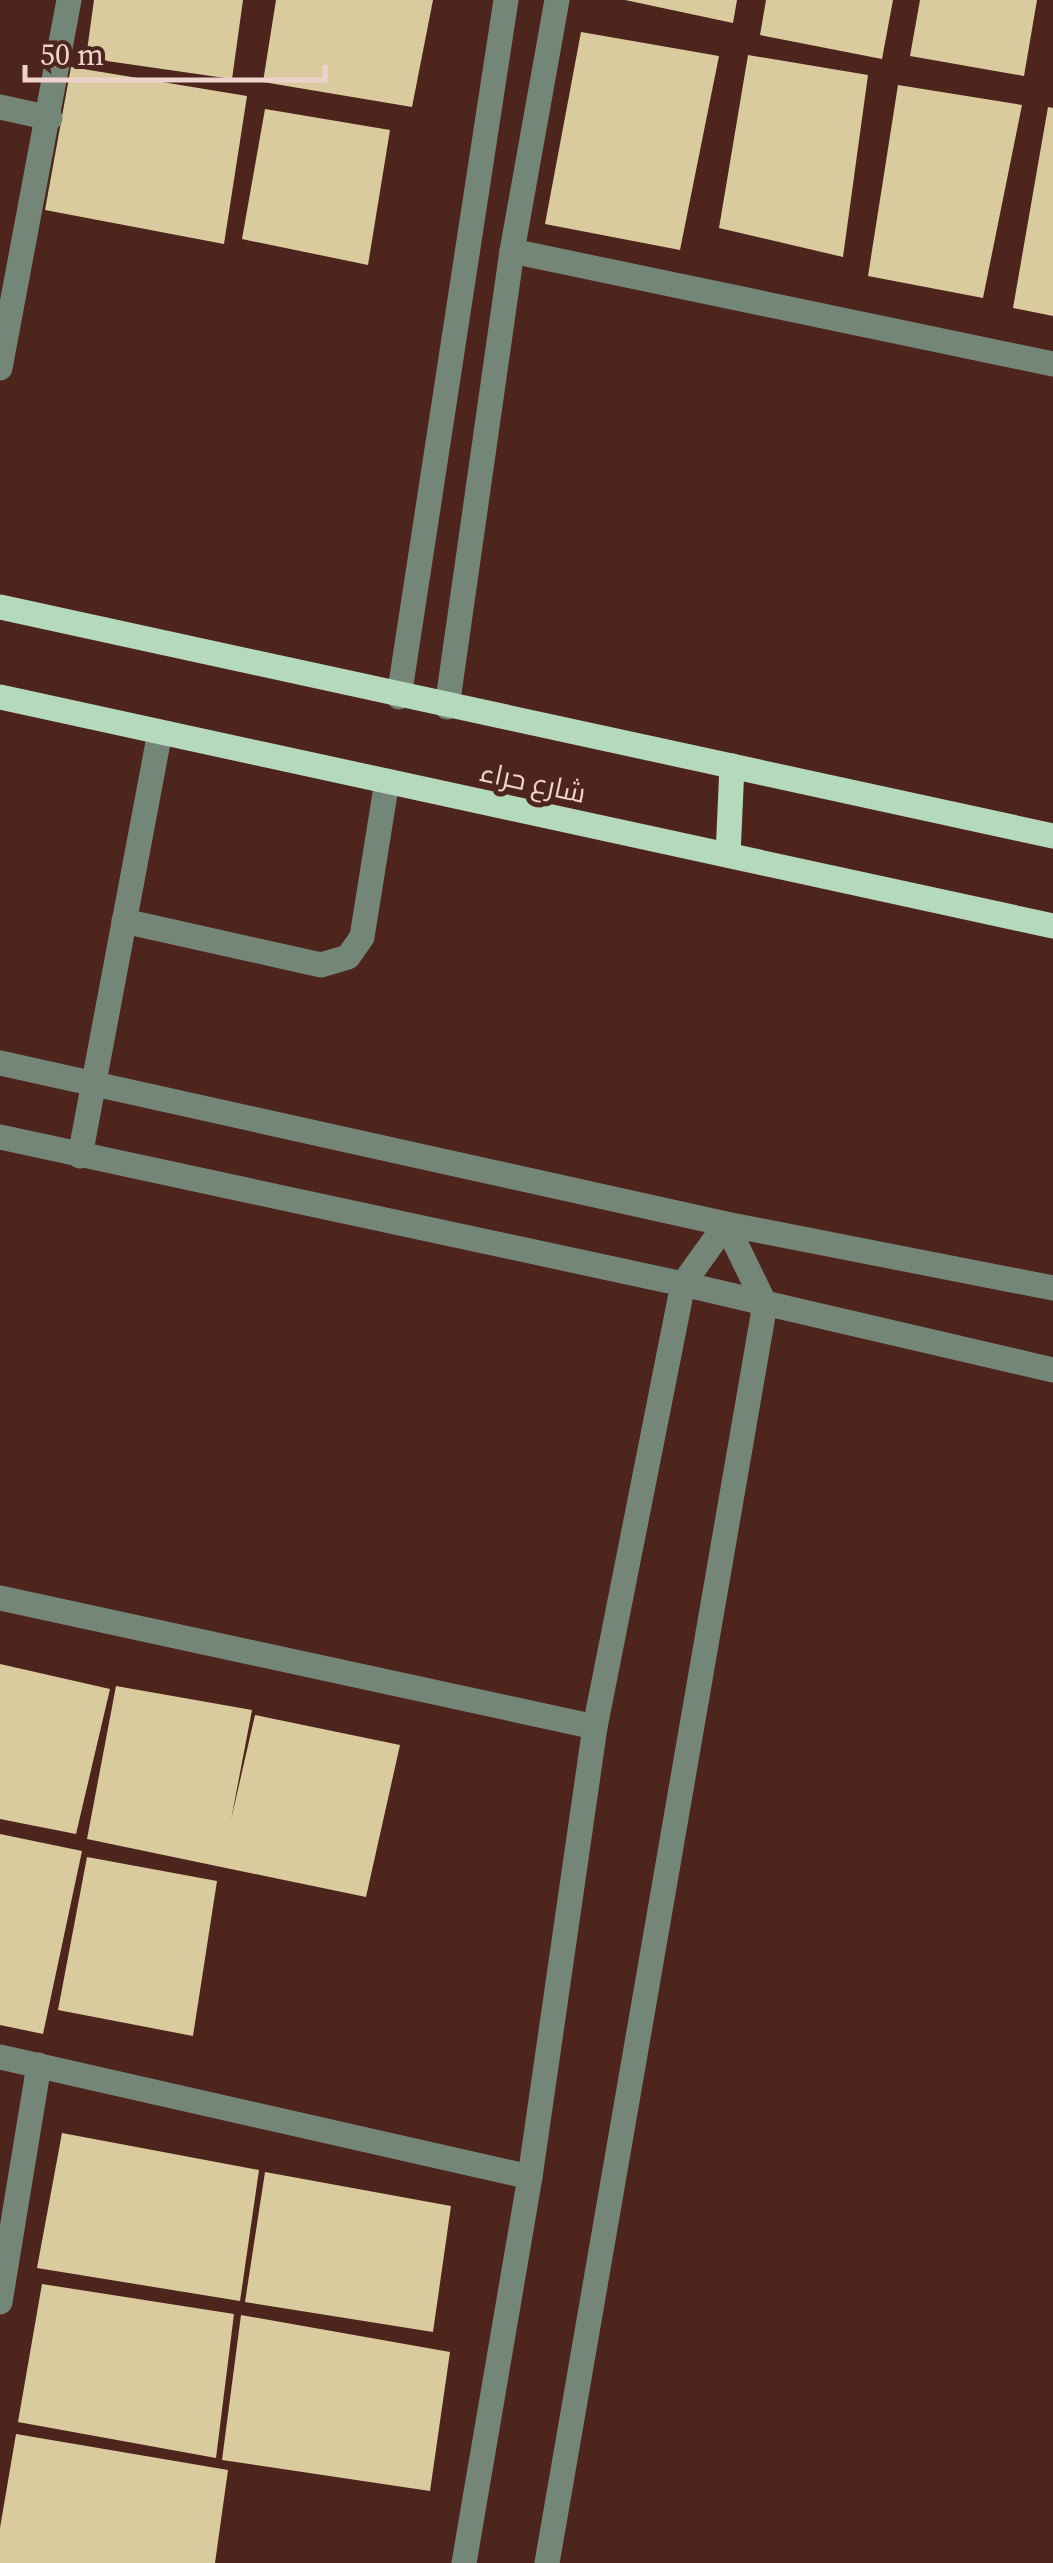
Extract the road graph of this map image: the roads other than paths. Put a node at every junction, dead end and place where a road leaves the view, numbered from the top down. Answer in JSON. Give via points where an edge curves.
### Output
{"nodes":[{"id":1,"x":69,"y":0,"type":"edge"},
{"id":2,"x":506,"y":0,"type":"edge"},
{"id":3,"x":557,"y":0,"type":"edge"},
{"id":4,"x":0,"y":108,"type":"edge"},
{"id":5,"x":50,"y":118,"type":"junction"},
{"id":6,"x":512,"y":252,"type":"junction"},
{"id":7,"x":1053,"y":364,"type":"edge"},
{"id":8,"x":0,"y":368,"type":"edge"},
{"id":9,"x":0,"y":608,"type":"edge"},
{"id":10,"x":0,"y":697,"type":"edge"},
{"id":11,"x":399,"y":697,"type":"junction"},
{"id":12,"x":448,"y":707,"type":"junction"},
{"id":13,"x":160,"y":732,"type":"junction"},
{"id":14,"x":732,"y":766,"type":"junction"},
{"id":15,"x":387,"y":781,"type":"junction"},
{"id":16,"x":1053,"y":836,"type":"edge"},
{"id":17,"x":728,"y":855,"type":"junction"},
{"id":18,"x":124,"y":921,"type":"junction"},
{"id":19,"x":1053,"y":926,"type":"edge"},
{"id":20,"x":0,"y":1063,"type":"edge"},
{"id":21,"x":94,"y":1084,"type":"junction"},
{"id":22,"x":0,"y":1137,"type":"edge"},
{"id":23,"x":80,"y":1156,"type":"junction"},
{"id":24,"x":726,"y":1224,"type":"junction"},
{"id":25,"x":683,"y":1284,"type":"junction"},
{"id":26,"x":1053,"y":1288,"type":"edge"},
{"id":27,"x":765,"y":1304,"type":"junction"},
{"id":28,"x":1053,"y":1370,"type":"edge"},
{"id":29,"x":0,"y":1598,"type":"edge"},
{"id":30,"x":595,"y":1727,"type":"junction"},
{"id":31,"x":0,"y":2057,"type":"edge"},
{"id":32,"x":39,"y":2064,"type":"junction"},
{"id":33,"x":530,"y":2177,"type":"junction"},
{"id":34,"x":0,"y":2302,"type":"edge"},
{"id":35,"x":464,"y":2563,"type":"edge"},
{"id":36,"x":547,"y":2563,"type":"edge"}],
"edges":[{"from":1,"to":5,"type":"street"},
{"from":2,"to":11,"type":"street"},
{"from":3,"to":6,"type":"street"},
{"from":4,"to":5,"type":"street"},
{"from":5,"to":8,"type":"street"},
{"from":6,"to":7,"type":"street"},
{"from":6,"to":12,"type":"street"},
{"from":9,"to":11,"type":"main road","name":"شارع حراء"},
{"from":10,"to":13,"type":"main road","name":"شارع حراء"},
{"from":11,"to":12,"type":"main road","name":"شارع حراء"},
{"from":12,"to":14,"type":"main road","name":"شارع حراء"},
{"from":13,"to":15,"type":"main road","name":"شارع حراء"},
{"from":13,"to":18,"type":"street"},
{"from":14,"to":16,"type":"main road","name":"شارع حراء"},
{"from":14,"to":17,"type":"main road"},
{"from":15,"to":17,"type":"main road","name":"شارع حراء"},
{"from":15,"to":18,"type":"street","via":[[362,937],[348,957],[321,965]]},
{"from":17,"to":19,"type":"main road","name":"شارع حراء"},
{"from":18,"to":21,"type":"street"},
{"from":20,"to":21,"type":"street"},
{"from":21,"to":23,"type":"street"},
{"from":21,"to":24,"type":"street"},
{"from":22,"to":23,"type":"street"},
{"from":23,"to":25,"type":"street"},
{"from":24,"to":25,"type":"street"},
{"from":24,"to":26,"type":"street"},
{"from":24,"to":27,"type":"street"},
{"from":25,"to":27,"type":"street"},
{"from":25,"to":30,"type":"street"},
{"from":27,"to":28,"type":"street"},
{"from":27,"to":36,"type":"street"},
{"from":29,"to":30,"type":"street"},
{"from":30,"to":33,"type":"street"},
{"from":31,"to":32,"type":"street"},
{"from":32,"to":33,"type":"street"},
{"from":32,"to":34,"type":"street"},
{"from":33,"to":35,"type":"street"}]}
